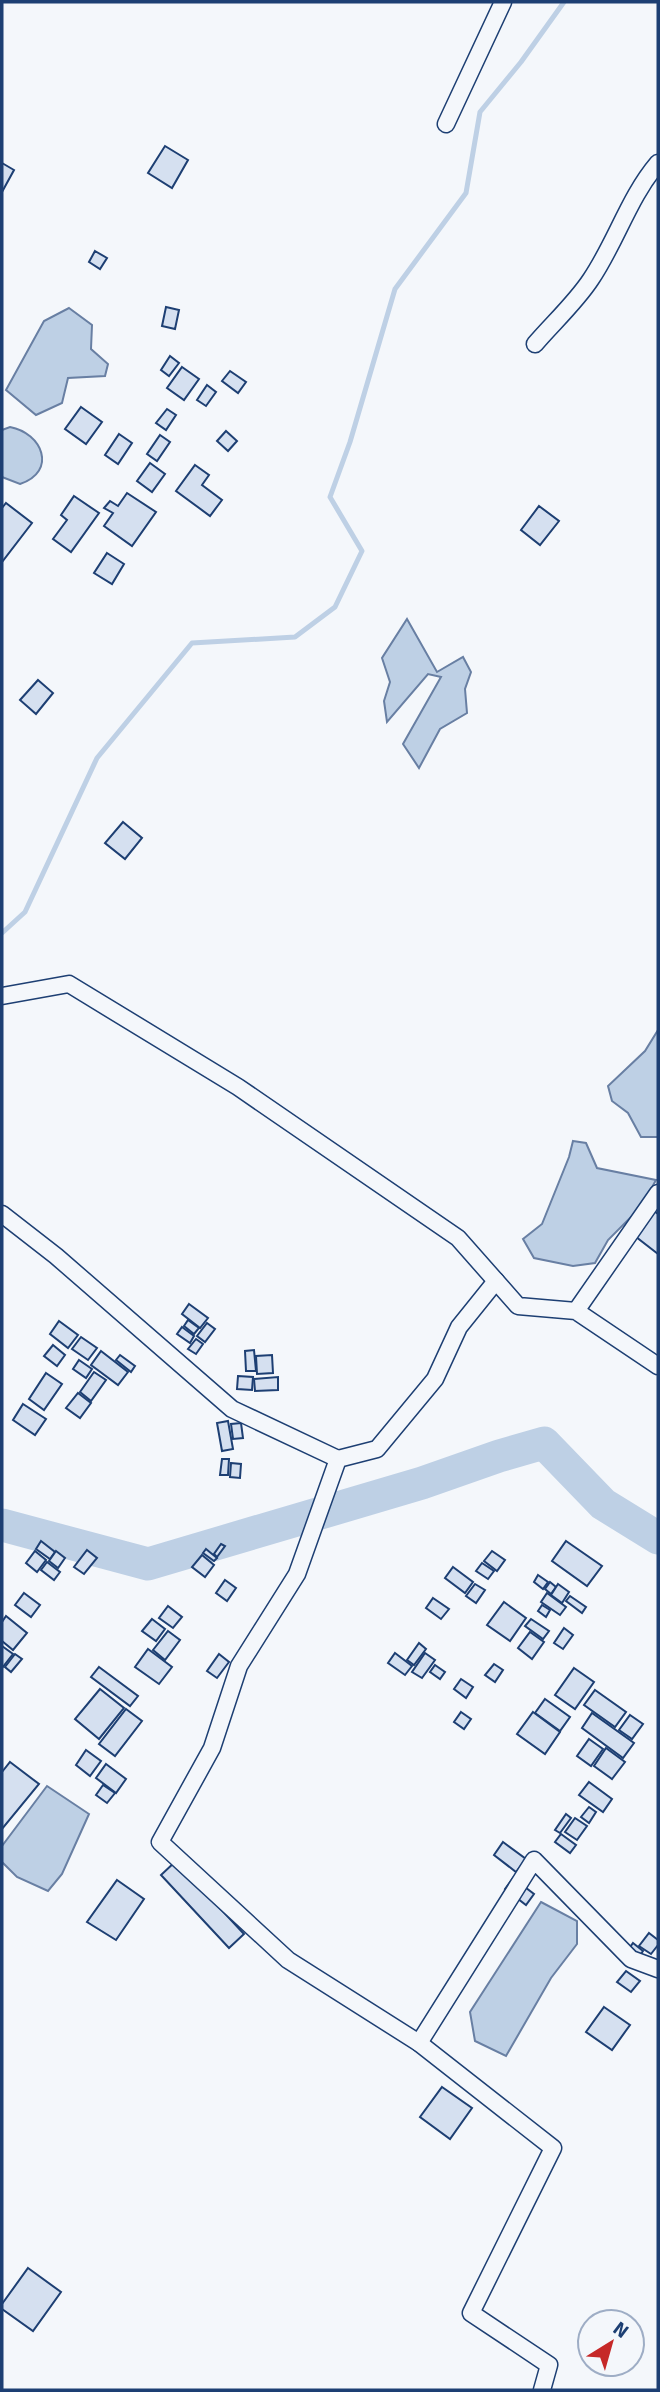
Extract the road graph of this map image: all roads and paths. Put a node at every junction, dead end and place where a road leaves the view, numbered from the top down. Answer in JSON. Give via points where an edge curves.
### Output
{"nodes":[{"id":1,"x":503,"y":2,"type":"edge"},
{"id":2,"x":446,"y":124,"type":"dead end"},
{"id":3,"x":658,"y":163,"type":"edge"},
{"id":4,"x":535,"y":345,"type":"dead end"},
{"id":5,"x":2,"y":996,"type":"edge"},
{"id":6,"x":658,"y":1193,"type":"edge"},
{"id":7,"x":2,"y":1214,"type":"edge"},
{"id":8,"x":496,"y":1281,"type":"junction"},
{"id":9,"x":576,"y":1311,"type":"junction"},
{"id":10,"x":658,"y":1366,"type":"edge"},
{"id":11,"x":338,"y":1459,"type":"junction"},
{"id":12,"x":658,"y":1969,"type":"edge"},
{"id":13,"x":419,"y":2043,"type":"junction"},
{"id":14,"x":542,"y":2390,"type":"edge"}],
"edges":[{"from":1,"to":2,"type":"street"},
{"from":3,"to":4,"type":"street","via":[[643,180],[590,282]]},
{"from":5,"to":8,"type":"street","via":[[69,984],[238,1087],[458,1238]]},
{"from":6,"to":9,"type":"street"},
{"from":7,"to":11,"type":"street","via":[[232,1409]]},
{"from":8,"to":9,"type":"street","via":[[518,1306]]},
{"from":8,"to":11,"type":"street","via":[[459,1327],[435,1379],[377,1448]]},
{"from":9,"to":10,"type":"street"},
{"from":11,"to":13,"type":"street","via":[[297,1574],[239,1666],[212,1748],[160,1842],[288,1960]]},
{"from":12,"to":13,"type":"street","via":[[631,1959],[534,1860]]},
{"from":13,"to":14,"type":"street","via":[[553,2148],[471,2313],[549,2365]]}]}
